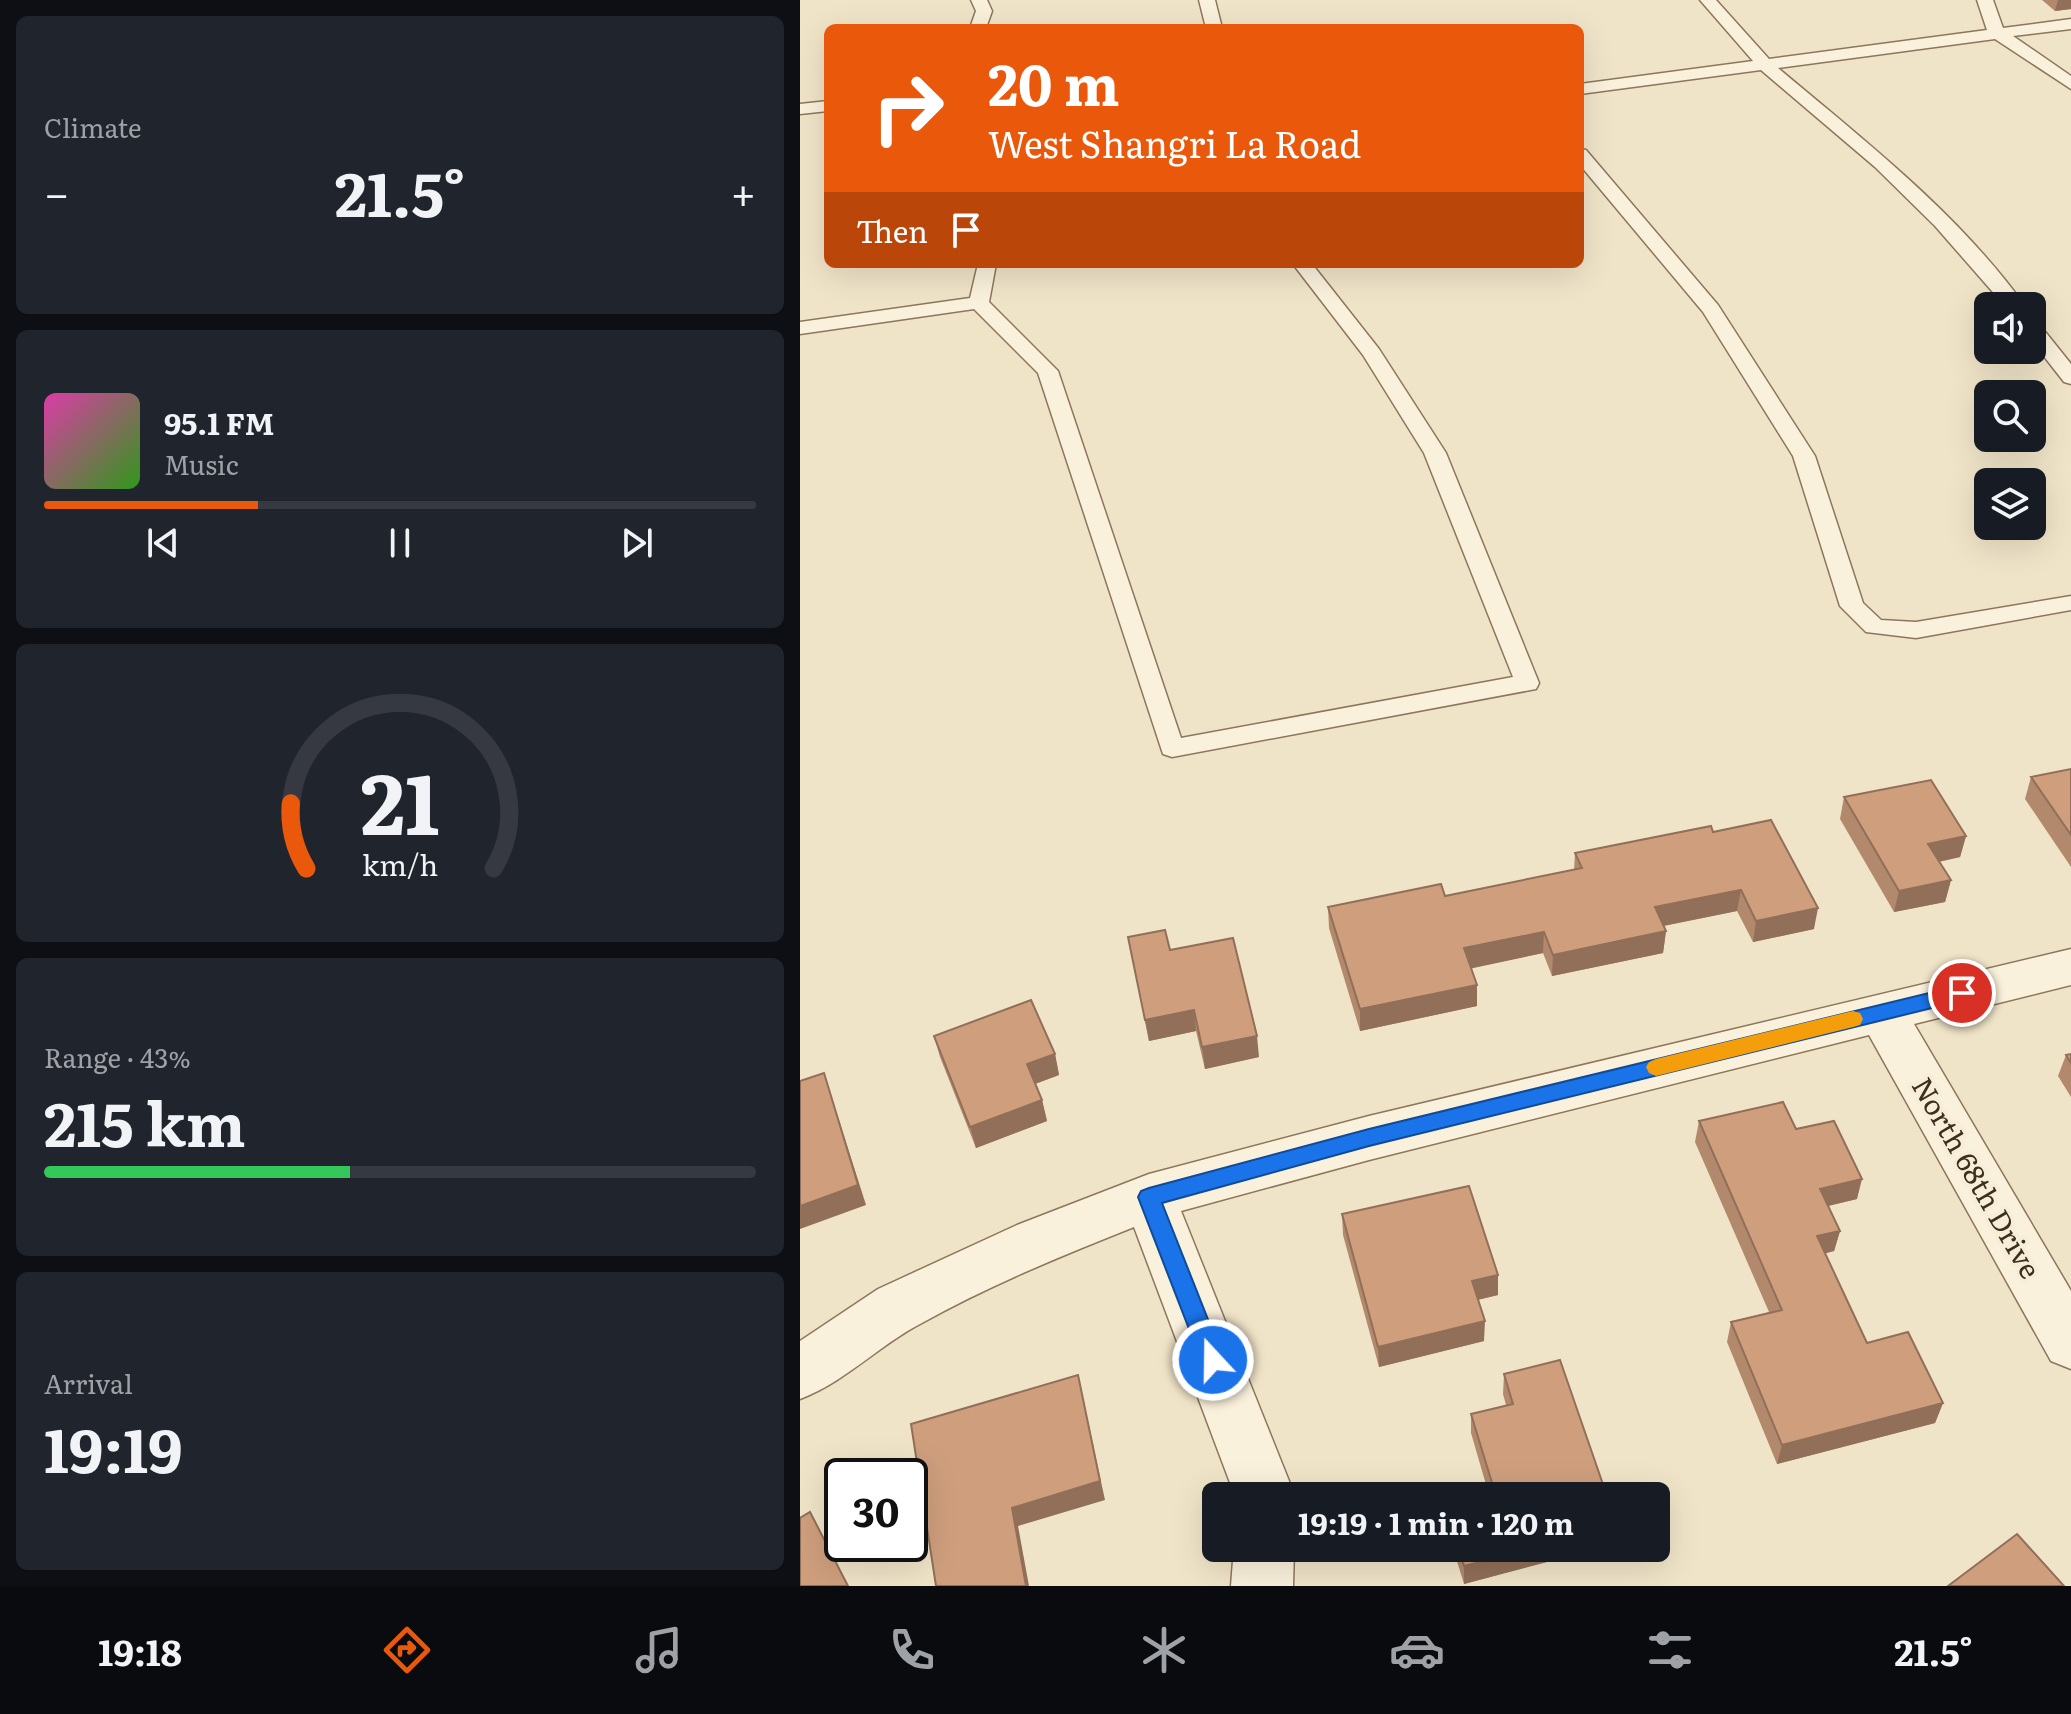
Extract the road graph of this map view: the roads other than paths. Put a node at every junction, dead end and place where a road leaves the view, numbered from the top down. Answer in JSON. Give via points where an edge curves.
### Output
{"nodes":[{"id":1,"x":979,"y":0,"type":"edge"},
{"id":2,"x":1207,"y":0,"type":"edge"},
{"id":3,"x":1708,"y":0,"type":"edge"},
{"id":4,"x":1985,"y":0,"type":"edge"},
{"id":5,"x":979,"y":24,"type":"edge"},
{"id":6,"x":1213,"y":24,"type":"edge"},
{"id":7,"x":2071,"y":24,"type":"edge"},
{"id":8,"x":1996,"y":32,"type":"junction"},
{"id":9,"x":1764,"y":64,"type":"junction"},
{"id":10,"x":2071,"y":84,"type":"edge"},
{"id":11,"x":1584,"y":88,"type":"edge"},
{"id":12,"x":824,"y":106,"type":"edge"},
{"id":13,"x":800,"y":109,"type":"edge"},
{"id":14,"x":1584,"y":159,"type":"edge"},
{"id":15,"x":986,"y":268,"type":"edge"},
{"id":16,"x":1305,"y":268,"type":"edge"},
{"id":17,"x":2003,"y":292,"type":"edge"},
{"id":18,"x":979,"y":303,"type":"junction"},
{"id":19,"x":800,"y":328,"type":"edge"},
{"id":20,"x":2046,"y":346,"type":"edge"},
{"id":21,"x":2071,"y":378,"type":"edge"},
{"id":22,"x":2071,"y":603,"type":"edge"},
{"id":23,"x":2071,"y":967,"type":"edge"},
{"id":24,"x":1881,"y":1012,"type":"junction"},
{"id":25,"x":1149,"y":1197,"type":"junction"},
{"id":26,"x":2071,"y":1343,"type":"edge"},
{"id":27,"x":800,"y":1373,"type":"edge"},
{"id":28,"x":1260,"y":1482,"type":"edge"},
{"id":29,"x":1263,"y":1562,"type":"edge"},
{"id":30,"x":1262,"y":1586,"type":"edge"}],
"edges":[{"from":1,"to":5,"type":"lane","via":[[984,11]]},
{"from":2,"to":6,"type":"lane"},
{"from":3,"to":9,"type":"lane"},
{"from":4,"to":8,"type":"lane"},
{"from":7,"to":8,"type":"lane"},
{"from":8,"to":9,"type":"lane"},
{"from":8,"to":10,"type":"lane"},
{"from":9,"to":11,"type":"lane"},
{"from":9,"to":17,"type":"lane","via":[[1881,163]]},
{"from":12,"to":13,"type":"lane"},
{"from":14,"to":22,"type":"lane","via":[[1711,309],[1804,456],[1852,606],[1874,627],[1916,630]]},
{"from":15,"to":18,"type":"lane"},
{"from":16,"to":18,"type":"lane","via":[[1372,353],[1435,453],[1527,683],[1172,748],[1048,371]]},
{"from":18,"to":19,"type":"lane"},
{"from":20,"to":21,"type":"lane"},
{"from":23,"to":24,"type":"street"},
{"from":24,"to":25,"type":"street"},
{"from":24,"to":26,"type":"street","name":"North 68th Drive"},
{"from":25,"to":27,"type":"street","via":[[1036,1242],[898,1307]]},
{"from":25,"to":28,"type":"street"},
{"from":29,"to":30,"type":"street"}]}
